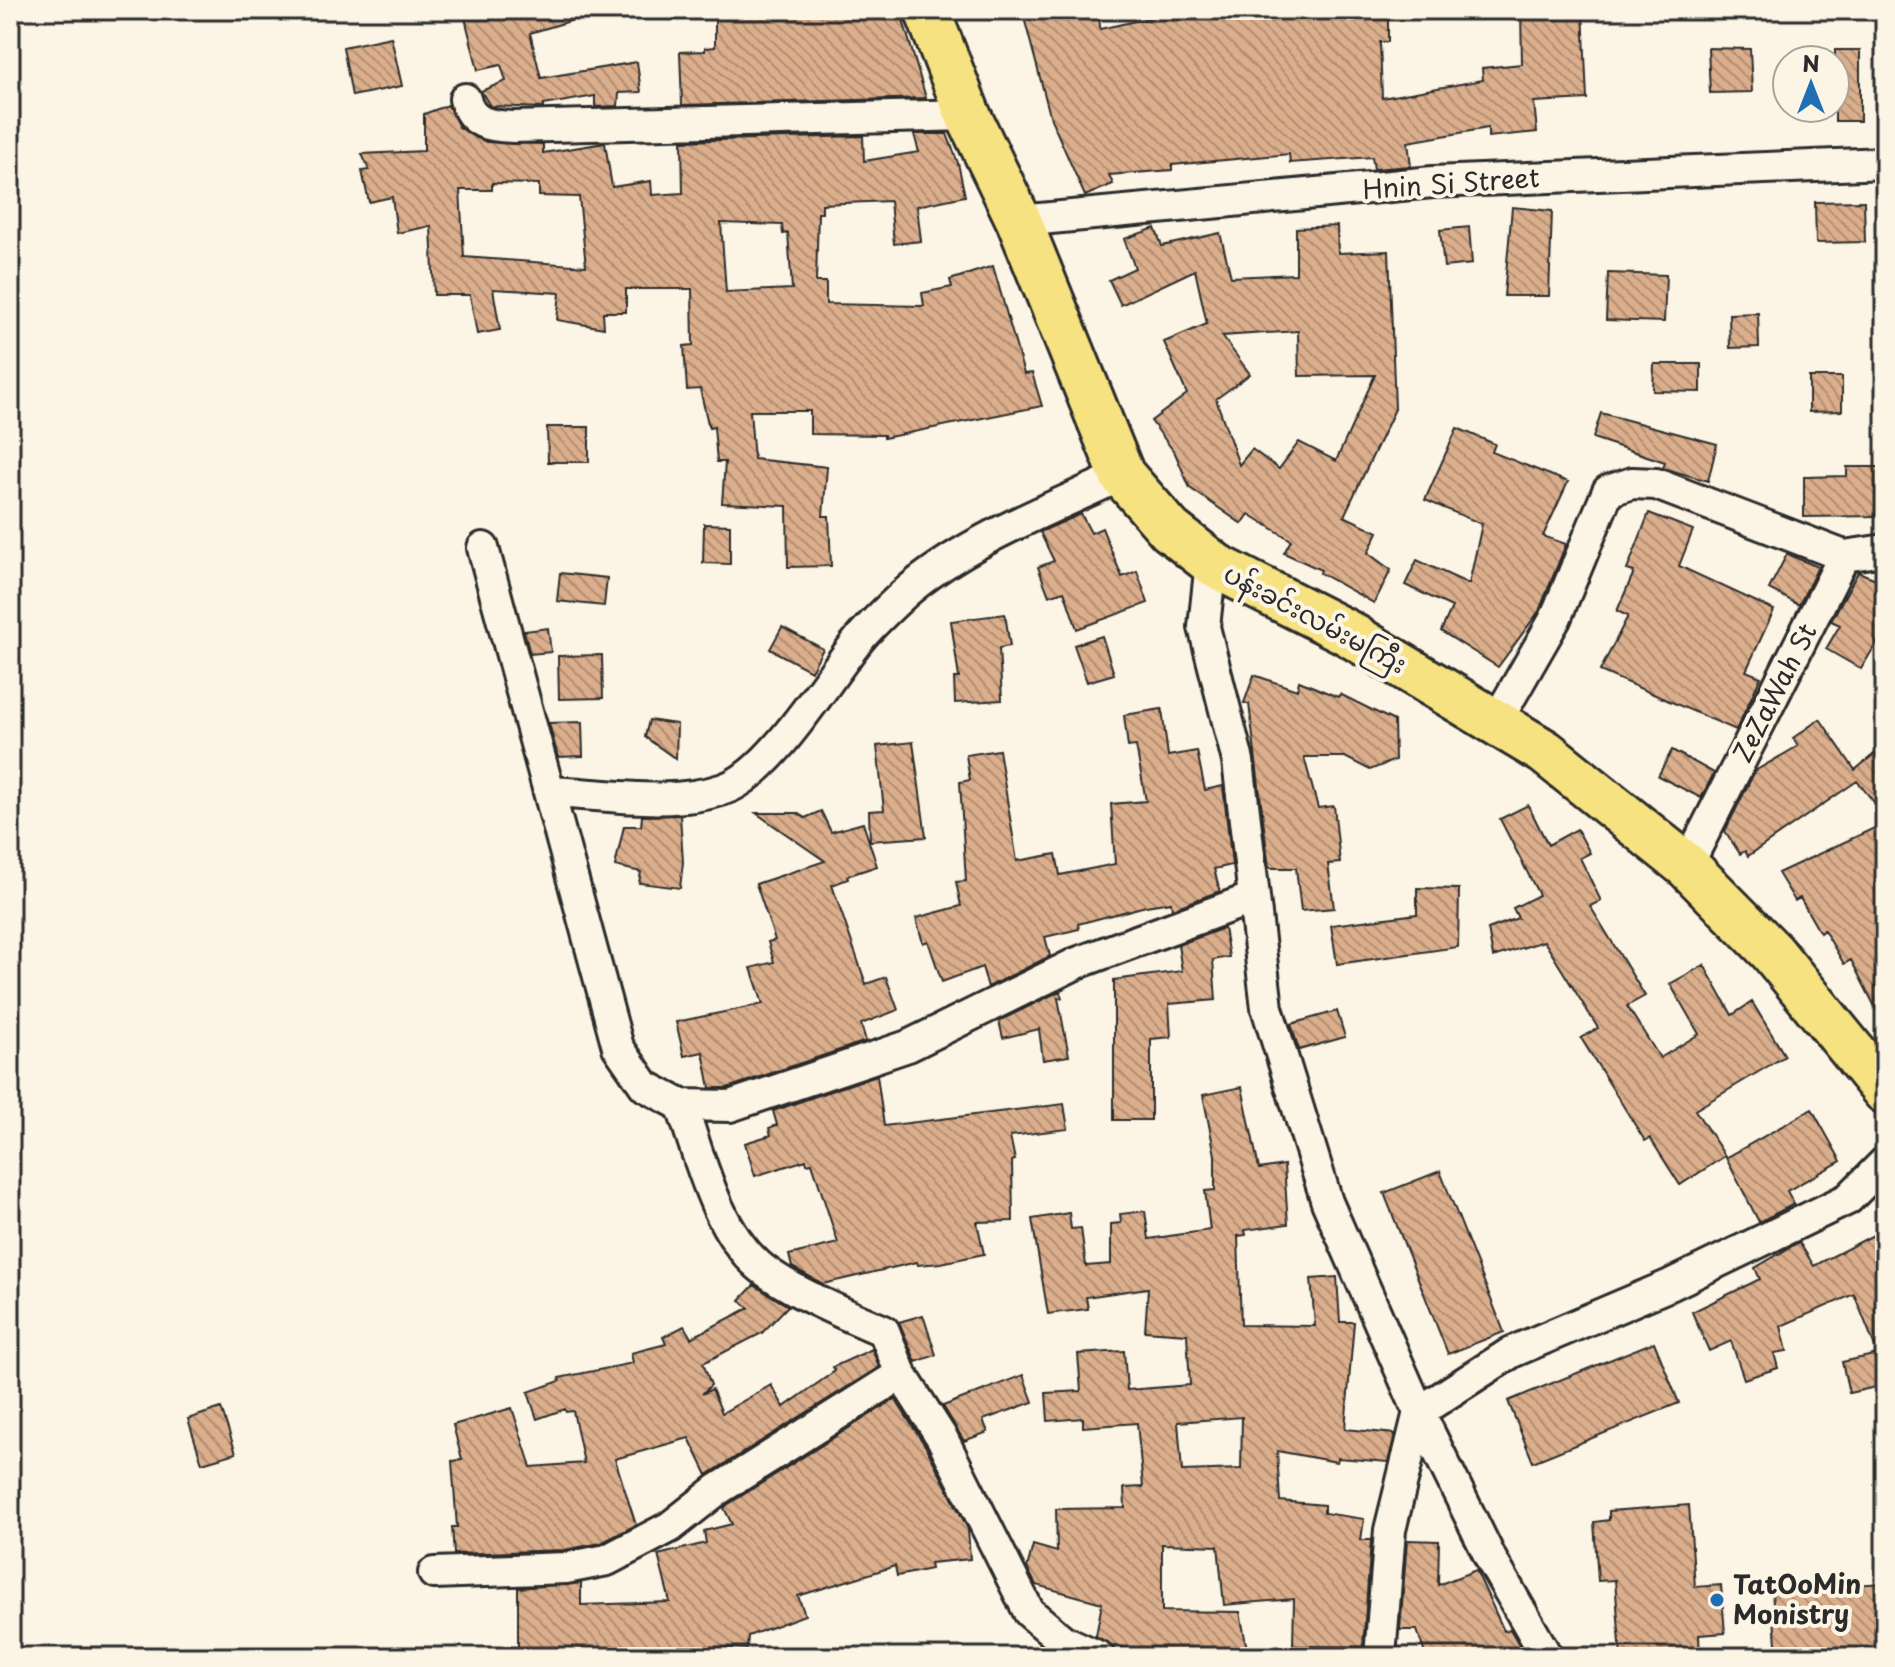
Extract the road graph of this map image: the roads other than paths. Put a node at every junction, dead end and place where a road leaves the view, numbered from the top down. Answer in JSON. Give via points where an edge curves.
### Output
{"nodes":[{"id":1,"x":927,"y":10,"type":"edge"},
{"id":2,"x":465,"y":99,"type":"dead end"},
{"id":3,"x":968,"y":115,"type":"junction"},
{"id":4,"x":1885,"y":163,"type":"edge"},
{"id":5,"x":1019,"y":221,"type":"junction"},
{"id":6,"x":1122,"y":475,"type":"junction"},
{"id":7,"x":483,"y":548,"type":"dead end"},
{"id":8,"x":1885,"y":550,"type":"edge"},
{"id":9,"x":1844,"y":556,"type":"junction"},
{"id":10,"x":1211,"y":562,"type":"junction"},
{"id":11,"x":1496,"y":722,"type":"junction"},
{"id":12,"x":549,"y":792,"type":"junction"},
{"id":13,"x":1687,"y":866,"type":"junction"},
{"id":14,"x":1253,"y":898,"type":"junction"},
{"id":15,"x":1885,"y":1091,"type":"edge"},
{"id":16,"x":681,"y":1105,"type":"junction"},
{"id":17,"x":1885,"y":1162,"type":"edge"},
{"id":18,"x":901,"y":1374,"type":"junction"},
{"id":19,"x":1419,"y":1412,"type":"junction"},
{"id":20,"x":434,"y":1573,"type":"dead end"},
{"id":21,"x":1099,"y":1657,"type":"edge"},
{"id":22,"x":1380,"y":1657,"type":"edge"},
{"id":23,"x":1547,"y":1657,"type":"edge"}],
"edges":[{"from":1,"to":3,"type":"main road","name":"ပန်းခင်းလမ်းမကြီး"},
{"from":2,"to":3,"type":"street","via":[[468,111],[486,126]]},
{"from":3,"to":5,"type":"main road","name":"ပန်းခင်းလမ်းမကြီး"},
{"from":4,"to":5,"type":"street","name":"Hnin Si Street","via":[[1433,182]]},
{"from":5,"to":6,"type":"main road","name":"ပန်းခင်းလမ်းမကြီး"},
{"from":6,"to":10,"type":"main road","name":"ပန်းခင်းလမ်းမကြီး","via":[[1170,530]]},
{"from":6,"to":12,"type":"street","via":[[958,555],[906,593],[862,635],[779,744],[726,789],[678,797]]},
{"from":7,"to":12,"type":"street"},
{"from":8,"to":9,"type":"street"},
{"from":9,"to":11,"type":"street","via":[[1656,484],[1632,483],[1608,491],[1555,619]]},
{"from":9,"to":13,"type":"street","name":"ZeZaWah St"},
{"from":10,"to":11,"type":"main road","name":"ပန်းခင်းလမ်းမကြီး","via":[[1346,632]]},
{"from":10,"to":14,"type":"street","via":[[1204,627],[1238,761]]},
{"from":11,"to":13,"type":"main road","name":"ပန်းခင်းလမ်းမကြီး","via":[[1545,752]]},
{"from":12,"to":16,"type":"street","via":[[618,1047],[645,1086]]},
{"from":13,"to":15,"type":"main road","name":"ပန်းခင်းလမ်းမကြီး","via":[[1772,952]]},
{"from":14,"to":16,"type":"street","via":[[1077,963],[908,1046],[730,1106]]},
{"from":14,"to":19,"type":"street","via":[[1267,1008],[1327,1202]]},
{"from":16,"to":18,"type":"street","via":[[726,1223],[758,1265],[827,1306],[884,1331]]},
{"from":17,"to":19,"type":"street","via":[[1848,1199],[1670,1285],[1512,1352]]},
{"from":18,"to":20,"type":"street","via":[[717,1490],[670,1527],[607,1560],[553,1569]]},
{"from":18,"to":21,"type":"street","via":[[942,1438],[1029,1612],[1062,1640]]},
{"from":19,"to":22,"type":"street","via":[[1390,1530]]},
{"from":19,"to":23,"type":"street","via":[[1492,1561]]}]}
